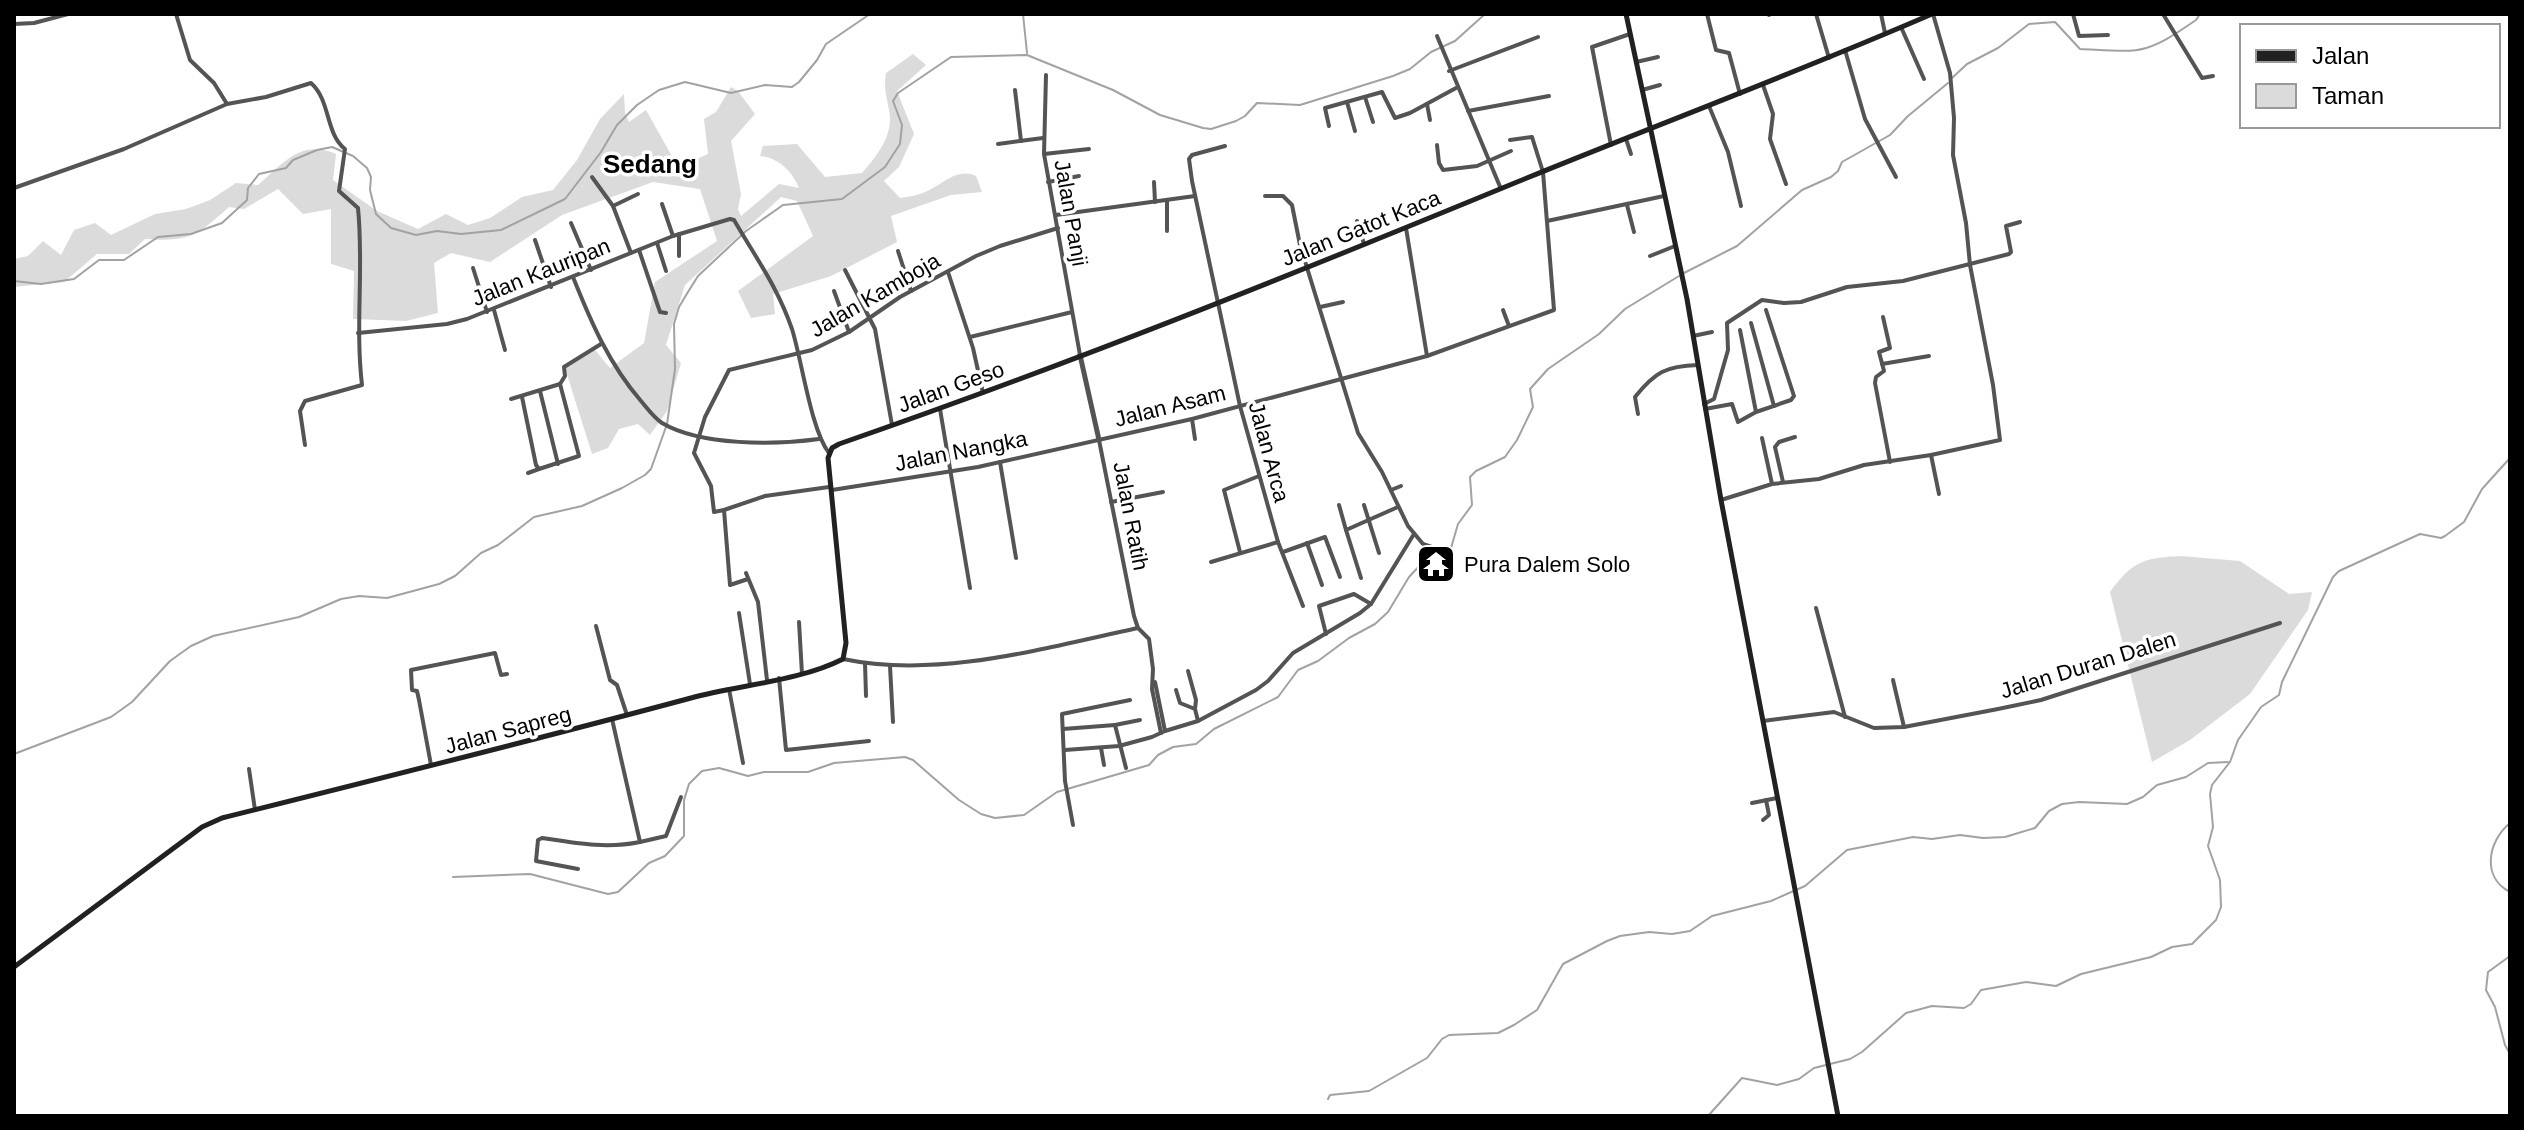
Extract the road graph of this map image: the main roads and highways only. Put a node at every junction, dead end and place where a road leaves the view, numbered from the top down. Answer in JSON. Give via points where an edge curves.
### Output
{"nodes":[{"id":1,"x":1626,"y":14,"type":"edge"},
{"id":2,"x":1932,"y":14,"type":"edge"},
{"id":3,"x":1652,"y":129,"type":"junction"},
{"id":4,"x":1080,"y":355,"type":"joint"},
{"id":5,"x":843,"y":659,"type":"joint"},
{"id":6,"x":14,"y":967,"type":"edge"},
{"id":7,"x":1838,"y":1116,"type":"edge"}],
"edges":[{"from":1,"to":3,"type":"main road"},
{"from":2,"to":3,"type":"main road","name":"Jalan Gatot Kaca"},
{"from":3,"to":4,"type":"main road","name":"Jalan Gatot Kaca"},
{"from":3,"to":7,"type":"main road"},
{"from":4,"to":5,"type":"main road","name":"Jalan Geso","via":[[830,451]]},
{"from":5,"to":6,"type":"main road","name":"Jalan Sapreg","via":[[824,669],[222,818],[202,827]]}]}
